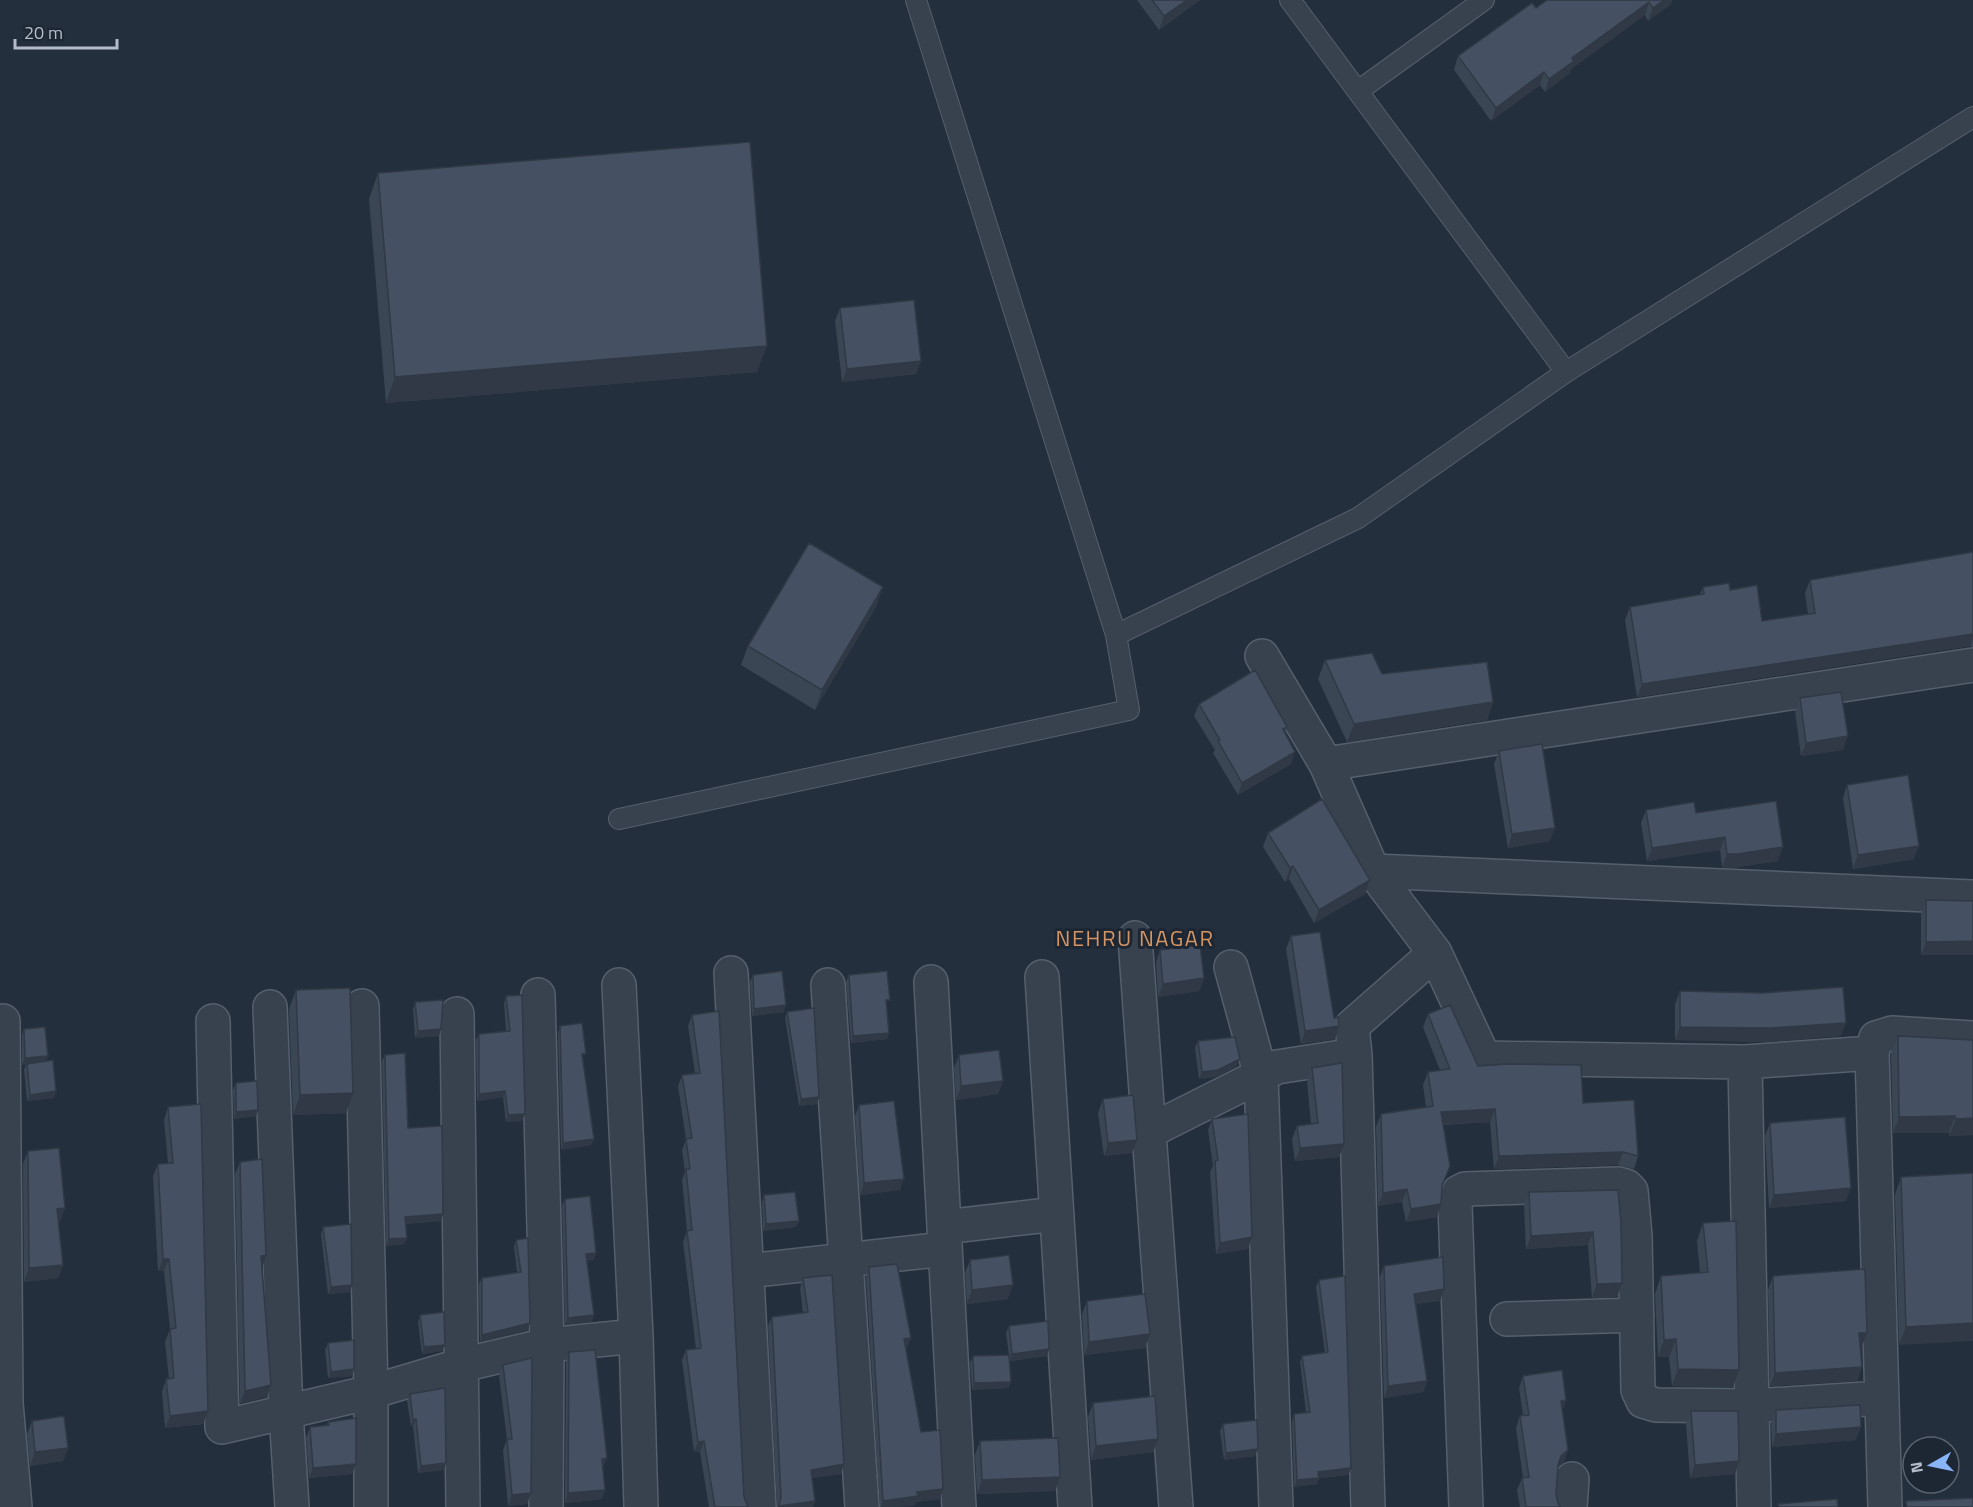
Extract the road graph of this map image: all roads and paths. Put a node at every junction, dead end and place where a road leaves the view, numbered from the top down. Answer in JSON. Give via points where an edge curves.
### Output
{"nodes":[{"id":1,"x":916,"y":0,"type":"edge"},
{"id":2,"x":1290,"y":0,"type":"edge"},
{"id":3,"x":1484,"y":0,"type":"edge"},
{"id":4,"x":1358,"y":91,"type":"junction"},
{"id":5,"x":1973,"y":117,"type":"edge"},
{"id":6,"x":1566,"y":372,"type":"junction"},
{"id":7,"x":1116,"y":635,"type":"junction"},
{"id":8,"x":1262,"y":656,"type":"dead end"},
{"id":9,"x":1973,"y":665,"type":"edge"},
{"id":10,"x":1326,"y":764,"type":"junction"},
{"id":11,"x":619,"y":819,"type":"dead end"},
{"id":12,"x":1373,"y":871,"type":"junction"},
{"id":13,"x":1973,"y":897,"type":"edge"},
{"id":14,"x":1136,"y":938,"type":"dead end"},
{"id":15,"x":1435,"y":953,"type":"junction"},
{"id":16,"x":1231,"y":967,"type":"dead end"},
{"id":17,"x":731,"y":973,"type":"dead end"},
{"id":18,"x":1042,"y":977,"type":"dead end"},
{"id":19,"x":931,"y":982,"type":"dead end"},
{"id":20,"x":619,"y":985,"type":"dead end"},
{"id":21,"x":828,"y":985,"type":"dead end"},
{"id":22,"x":538,"y":995,"type":"dead end"},
{"id":23,"x":362,"y":1006,"type":"dead end"},
{"id":24,"x":270,"y":1007,"type":"dead end"},
{"id":25,"x":457,"y":1014,"type":"dead end"},
{"id":26,"x":3,"y":1021,"type":"dead end"},
{"id":27,"x":213,"y":1021,"type":"dead end"},
{"id":28,"x":1973,"y":1038,"type":"edge"},
{"id":29,"x":1872,"y":1053,"type":"junction"},
{"id":30,"x":1355,"y":1054,"type":"junction"},
{"id":31,"x":1745,"y":1062,"type":"junction"},
{"id":32,"x":1261,"y":1076,"type":"junction"},
{"id":33,"x":1149,"y":1131,"type":"junction"},
{"id":34,"x":1057,"y":1214,"type":"junction"},
{"id":35,"x":945,"y":1238,"type":"junction"},
{"id":36,"x":846,"y":1259,"type":"junction"},
{"id":37,"x":747,"y":1271,"type":"junction"},
{"id":38,"x":1637,"y":1315,"type":"junction"},
{"id":39,"x":1507,"y":1319,"type":"dead end"},
{"id":40,"x":636,"y":1336,"type":"junction"},
{"id":41,"x":547,"y":1346,"type":"junction"},
{"id":42,"x":3,"y":1355,"type":"edge"},
{"id":43,"x":462,"y":1365,"type":"junction"},
{"id":44,"x":371,"y":1392,"type":"junction"},
{"id":45,"x":1881,"y":1398,"type":"junction"},
{"id":46,"x":1753,"y":1406,"type":"junction"},
{"id":47,"x":286,"y":1412,"type":"junction"},
{"id":48,"x":15,"y":1507,"type":"edge"},
{"id":49,"x":292,"y":1507,"type":"edge"},
{"id":50,"x":371,"y":1507,"type":"edge"},
{"id":51,"x":463,"y":1507,"type":"edge"},
{"id":52,"x":546,"y":1507,"type":"edge"},
{"id":53,"x":641,"y":1507,"type":"edge"},
{"id":54,"x":759,"y":1507,"type":"edge"},
{"id":55,"x":862,"y":1507,"type":"edge"},
{"id":56,"x":959,"y":1507,"type":"edge"},
{"id":57,"x":1075,"y":1507,"type":"edge"},
{"id":58,"x":1176,"y":1507,"type":"edge"},
{"id":59,"x":1276,"y":1507,"type":"edge"},
{"id":60,"x":1368,"y":1507,"type":"edge"},
{"id":61,"x":1466,"y":1507,"type":"edge"},
{"id":62,"x":1754,"y":1507,"type":"edge"},
{"id":63,"x":1885,"y":1507,"type":"edge"}],
"edges":[{"from":1,"to":7,"type":"lane"},
{"from":2,"to":4,"type":"lane"},
{"from":3,"to":4,"type":"lane"},
{"from":4,"to":6,"type":"lane"},
{"from":5,"to":6,"type":"lane"},
{"from":6,"to":7,"type":"lane","via":[[1358,518]]},
{"from":7,"to":11,"type":"lane","via":[[1129,710]]},
{"from":8,"to":10,"type":"street"},
{"from":9,"to":10,"type":"street"},
{"from":10,"to":12,"type":"street"},
{"from":12,"to":13,"type":"street"},
{"from":12,"to":15,"type":"street"},
{"from":14,"to":33,"type":"street"},
{"from":15,"to":30,"type":"street","via":[[1352,1026]]},
{"from":15,"to":31,"type":"street","via":[[1484,1058]]},
{"from":16,"to":32,"type":"street"},
{"from":17,"to":37,"type":"street"},
{"from":18,"to":34,"type":"street"},
{"from":19,"to":35,"type":"street"},
{"from":20,"to":40,"type":"street"},
{"from":21,"to":36,"type":"street"},
{"from":22,"to":41,"type":"street"},
{"from":23,"to":44,"type":"street"},
{"from":24,"to":47,"type":"street"},
{"from":25,"to":43,"type":"street"},
{"from":26,"to":42,"type":"street"},
{"from":27,"to":47,"type":"street","via":[[222,1427]]},
{"from":28,"to":29,"type":"street","via":[[1892,1033],[1876,1038]]},
{"from":29,"to":31,"type":"street"},
{"from":29,"to":45,"type":"street"},
{"from":30,"to":32,"type":"street","via":[[1277,1067]]},
{"from":30,"to":60,"type":"street"},
{"from":31,"to":46,"type":"street"},
{"from":32,"to":33,"type":"street"},
{"from":32,"to":59,"type":"street"},
{"from":33,"to":58,"type":"street"},
{"from":34,"to":35,"type":"street"},
{"from":34,"to":57,"type":"street"},
{"from":35,"to":36,"type":"street"},
{"from":35,"to":56,"type":"street"},
{"from":36,"to":37,"type":"street"},
{"from":36,"to":55,"type":"street"},
{"from":37,"to":54,"type":"street"},
{"from":38,"to":39,"type":"street"},
{"from":38,"to":46,"type":"street","via":[[1638,1390],[1643,1401],[1656,1405]]},
{"from":38,"to":61,"type":"street","via":[[1633,1198],[1626,1186],[1459,1192],[1455,1242]]},
{"from":40,"to":41,"type":"street"},
{"from":40,"to":53,"type":"street"},
{"from":41,"to":43,"type":"street"},
{"from":41,"to":52,"type":"street"},
{"from":42,"to":48,"type":"street"},
{"from":43,"to":44,"type":"street"},
{"from":43,"to":51,"type":"street"},
{"from":44,"to":47,"type":"street"},
{"from":44,"to":50,"type":"street"},
{"from":45,"to":46,"type":"street"},
{"from":45,"to":63,"type":"street"},
{"from":46,"to":62,"type":"street"},
{"from":47,"to":49,"type":"street"}]}
